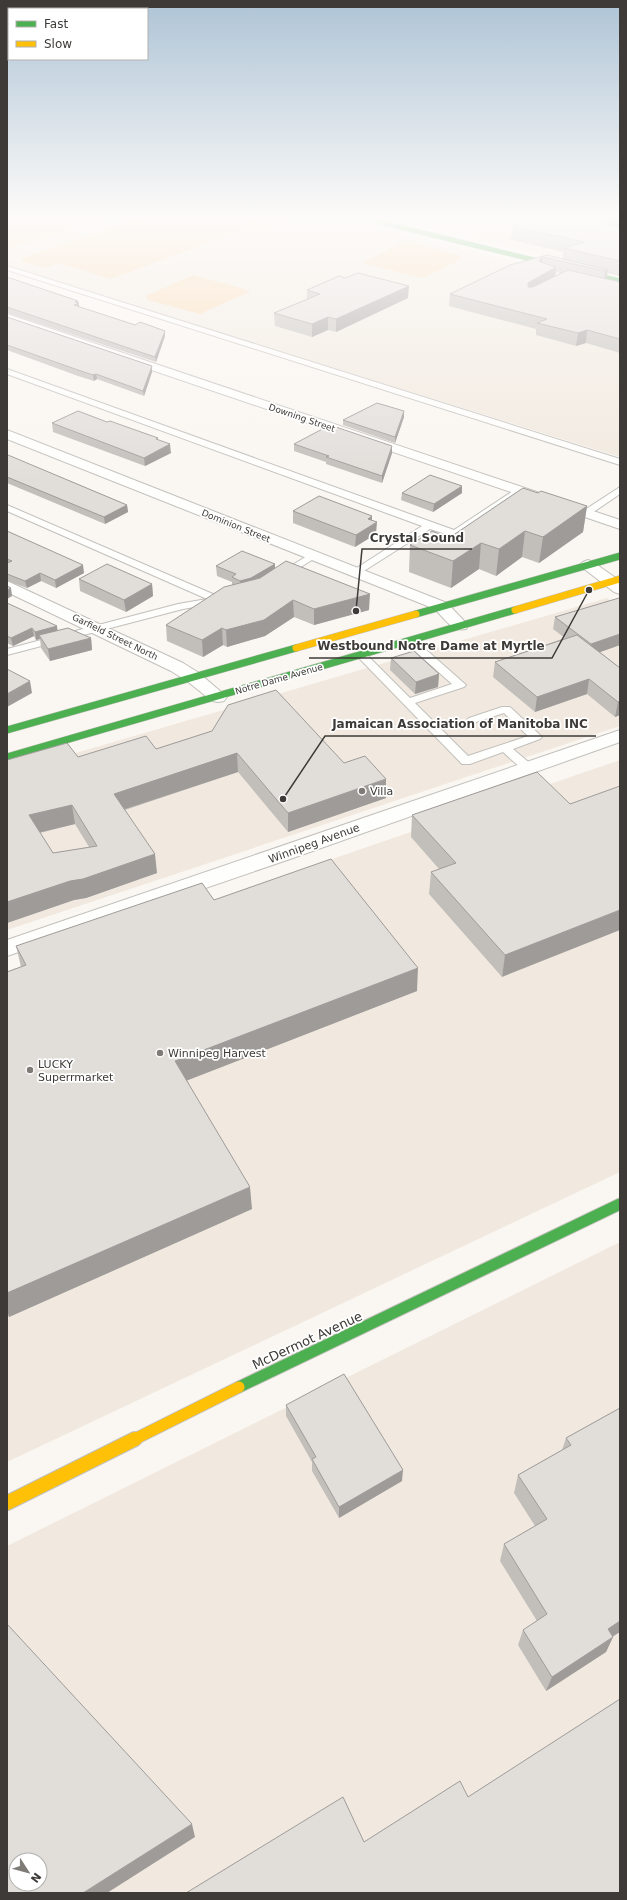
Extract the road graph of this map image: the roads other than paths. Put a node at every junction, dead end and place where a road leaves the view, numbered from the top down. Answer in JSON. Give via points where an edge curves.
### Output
{"nodes":[{"id":1,"x":126,"y":306,"type":"edge"},
{"id":2,"x":7,"y":317,"type":"edge"},
{"id":3,"x":7,"y":371,"type":"edge"},
{"id":4,"x":7,"y":434,"type":"edge"},
{"id":5,"x":620,"y":462,"type":"edge"},
{"id":6,"x":620,"y":490,"type":"edge"},
{"id":7,"x":518,"y":491,"type":"junction"},
{"id":8,"x":7,"y":508,"type":"edge"},
{"id":9,"x":586,"y":513,"type":"junction"},
{"id":10,"x":620,"y":524,"type":"edge"},
{"id":11,"x":429,"y":525,"type":"junction"},
{"id":12,"x":312,"y":556,"type":"junction"},
{"id":13,"x":620,"y":556,"type":"edge"},
{"id":14,"x":588,"y":565,"type":"junction"},
{"id":15,"x":356,"y":573,"type":"junction"},
{"id":16,"x":273,"y":580,"type":"edge"},
{"id":17,"x":617,"y":583,"type":"edge"},
{"id":18,"x":7,"y":586,"type":"edge"},
{"id":19,"x":441,"y":606,"type":"junction"},
{"id":20,"x":460,"y":625,"type":"junction"},
{"id":21,"x":98,"y":629,"type":"junction"},
{"id":22,"x":410,"y":641,"type":"junction"},
{"id":23,"x":7,"y":652,"type":"edge"},
{"id":24,"x":361,"y":655,"type":"junction"},
{"id":25,"x":193,"y":677,"type":"junction"},
{"id":26,"x":218,"y":697,"type":"junction"},
{"id":27,"x":408,"y":702,"type":"junction"},
{"id":28,"x":473,"y":720,"type":"dead end"},
{"id":29,"x":7,"y":730,"type":"edge"},
{"id":30,"x":620,"y":736,"type":"edge"},
{"id":31,"x":505,"y":748,"type":"junction"},
{"id":32,"x":7,"y":757,"type":"edge"},
{"id":33,"x":528,"y":768,"type":"junction"},
{"id":34,"x":7,"y":948,"type":"edge"},
{"id":35,"x":620,"y":1204,"type":"edge"},
{"id":36,"x":7,"y":1503,"type":"edge"}],
"edges":[{"from":1,"to":5,"type":"lane"},
{"from":2,"to":7,"type":"street","name":"Downing Street"},
{"from":3,"to":11,"type":"lane"},
{"from":4,"to":12,"type":"street","name":"Dominion Street"},
{"from":6,"to":9,"type":"lane"},
{"from":7,"to":9,"type":"street","name":"Downing Street"},
{"from":7,"to":11,"type":"lane","via":[[455,534]]},
{"from":8,"to":21,"type":"lane","via":[[222,600],[182,606]]},
{"from":9,"to":10,"type":"street","name":"Downing Street"},
{"from":11,"to":15,"type":"lane"},
{"from":12,"to":15,"type":"street","name":"Dominion Street"},
{"from":12,"to":16,"type":"lane"},
{"from":13,"to":14,"type":"main road"},
{"from":14,"to":17,"type":"street"},
{"from":14,"to":19,"type":"main road"},
{"from":15,"to":19,"type":"street","name":"Dominion Street"},
{"from":17,"to":20,"type":"main road","name":"Notre Dame Avenue"},
{"from":18,"to":21,"type":"street","name":"Garfield Street North"},
{"from":19,"to":20,"type":"street","name":"Dominion Street"},
{"from":19,"to":25,"type":"main road"},
{"from":20,"to":22,"type":"main road","name":"Notre Dame Avenue"},
{"from":21,"to":23,"type":"lane"},
{"from":21,"to":25,"type":"street","name":"Garfield Street North"},
{"from":22,"to":24,"type":"main road","name":"Notre Dame Avenue"},
{"from":22,"to":27,"type":"lane","via":[[460,685]]},
{"from":24,"to":26,"type":"main road","name":"Notre Dame Avenue"},
{"from":24,"to":27,"type":"lane"},
{"from":25,"to":26,"type":"street","name":"Garfield Street North"},
{"from":25,"to":29,"type":"main road"},
{"from":26,"to":32,"type":"main road","name":"Notre Dame Avenue"},
{"from":27,"to":31,"type":"lane","via":[[466,761]]},
{"from":28,"to":31,"type":"lane","via":[[506,709],[536,737]]},
{"from":30,"to":33,"type":"street","name":"Winnipeg Avenue"},
{"from":31,"to":33,"type":"lane"},
{"from":33,"to":34,"type":"street","name":"Winnipeg Avenue"},
{"from":35,"to":36,"type":"main road","name":"McDermot Avenue","via":[[247,1383]]}]}
